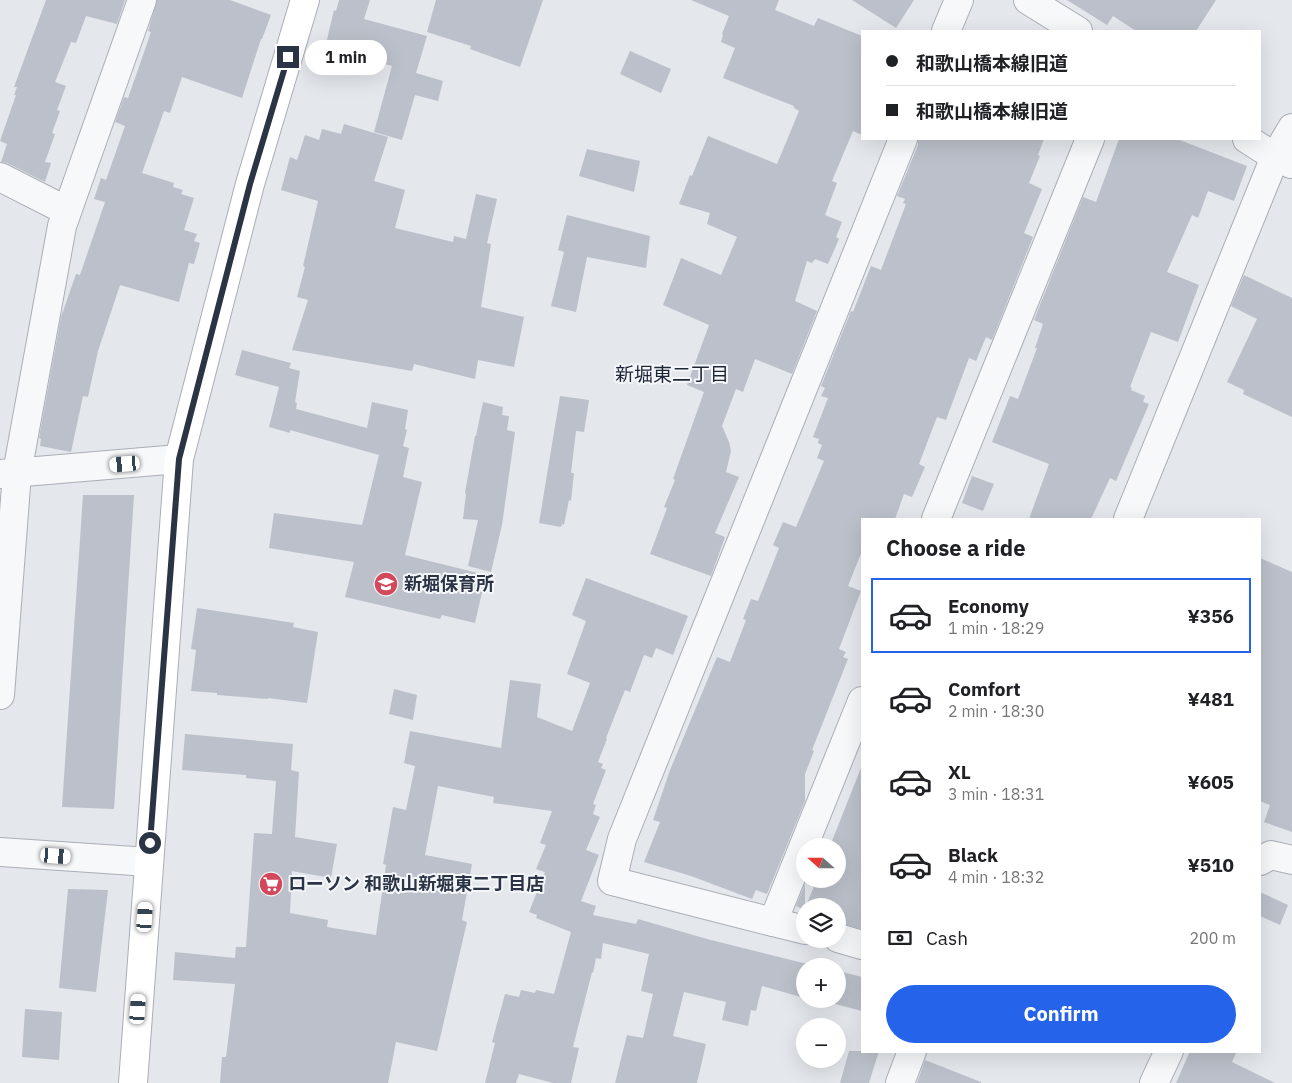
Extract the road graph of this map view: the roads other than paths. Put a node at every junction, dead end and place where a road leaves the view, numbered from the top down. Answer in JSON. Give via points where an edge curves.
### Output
{"nodes":[{"id":1,"x":142,"y":0,"type":"edge"},
{"id":2,"x":305,"y":0,"type":"edge"},
{"id":3,"x":959,"y":0,"type":"edge"},
{"id":4,"x":1028,"y":0,"type":"edge"},
{"id":5,"x":946,"y":30,"type":"edge"},
{"id":6,"x":1076,"y":30,"type":"edge"},
{"id":7,"x":1292,"y":128,"type":"edge"},
{"id":8,"x":903,"y":140,"type":"edge"},
{"id":9,"x":1090,"y":140,"type":"edge"},
{"id":10,"x":1249,"y":140,"type":"edge"},
{"id":11,"x":1284,"y":160,"type":"edge"},
{"id":12,"x":0,"y":177,"type":"edge"},
{"id":13,"x":67,"y":212,"type":"junction"},
{"id":14,"x":179,"y":459,"type":"junction"},
{"id":15,"x":8,"y":473,"type":"edge"},
{"id":16,"x":936,"y":518,"type":"edge"},
{"id":17,"x":1128,"y":518,"type":"edge"},
{"id":18,"x":0,"y":695,"type":"edge"},
{"id":19,"x":861,"y":703,"type":"edge"},
{"id":20,"x":0,"y":852,"type":"edge"},
{"id":21,"x":1261,"y":860,"type":"edge"},
{"id":22,"x":1292,"y":860,"type":"edge"},
{"id":23,"x":149,"y":862,"type":"junction"},
{"id":24,"x":773,"y":922,"type":"junction"},
{"id":25,"x":796,"y":928,"type":"edge"},
{"id":26,"x":846,"y":940,"type":"edge"},
{"id":27,"x":861,"y":945,"type":"edge"},
{"id":28,"x":911,"y":1053,"type":"edge"},
{"id":29,"x":1167,"y":1053,"type":"edge"},
{"id":30,"x":133,"y":1083,"type":"edge"},
{"id":31,"x":900,"y":1083,"type":"edge"},
{"id":32,"x":1154,"y":1083,"type":"edge"}],
"edges":[{"from":1,"to":13,"type":"street"},
{"from":2,"to":14,"type":"street","via":[[250,184]]},
{"from":3,"to":5,"type":"street"},
{"from":4,"to":6,"type":"street"},
{"from":7,"to":11,"type":"street"},
{"from":8,"to":24,"type":"street","via":[[622,839],[612,881]]},
{"from":9,"to":16,"type":"street"},
{"from":10,"to":11,"type":"street"},
{"from":11,"to":17,"type":"street"},
{"from":12,"to":13,"type":"street"},
{"from":13,"to":15,"type":"street"},
{"from":14,"to":15,"type":"street"},
{"from":14,"to":23,"type":"street"},
{"from":15,"to":18,"type":"street"},
{"from":19,"to":24,"type":"street"},
{"from":20,"to":23,"type":"street"},
{"from":21,"to":22,"type":"street","via":[[1271,855]]},
{"from":23,"to":30,"type":"street"},
{"from":24,"to":25,"type":"street"},
{"from":26,"to":27,"type":"street"},
{"from":28,"to":31,"type":"street"},
{"from":29,"to":32,"type":"street"}]}
